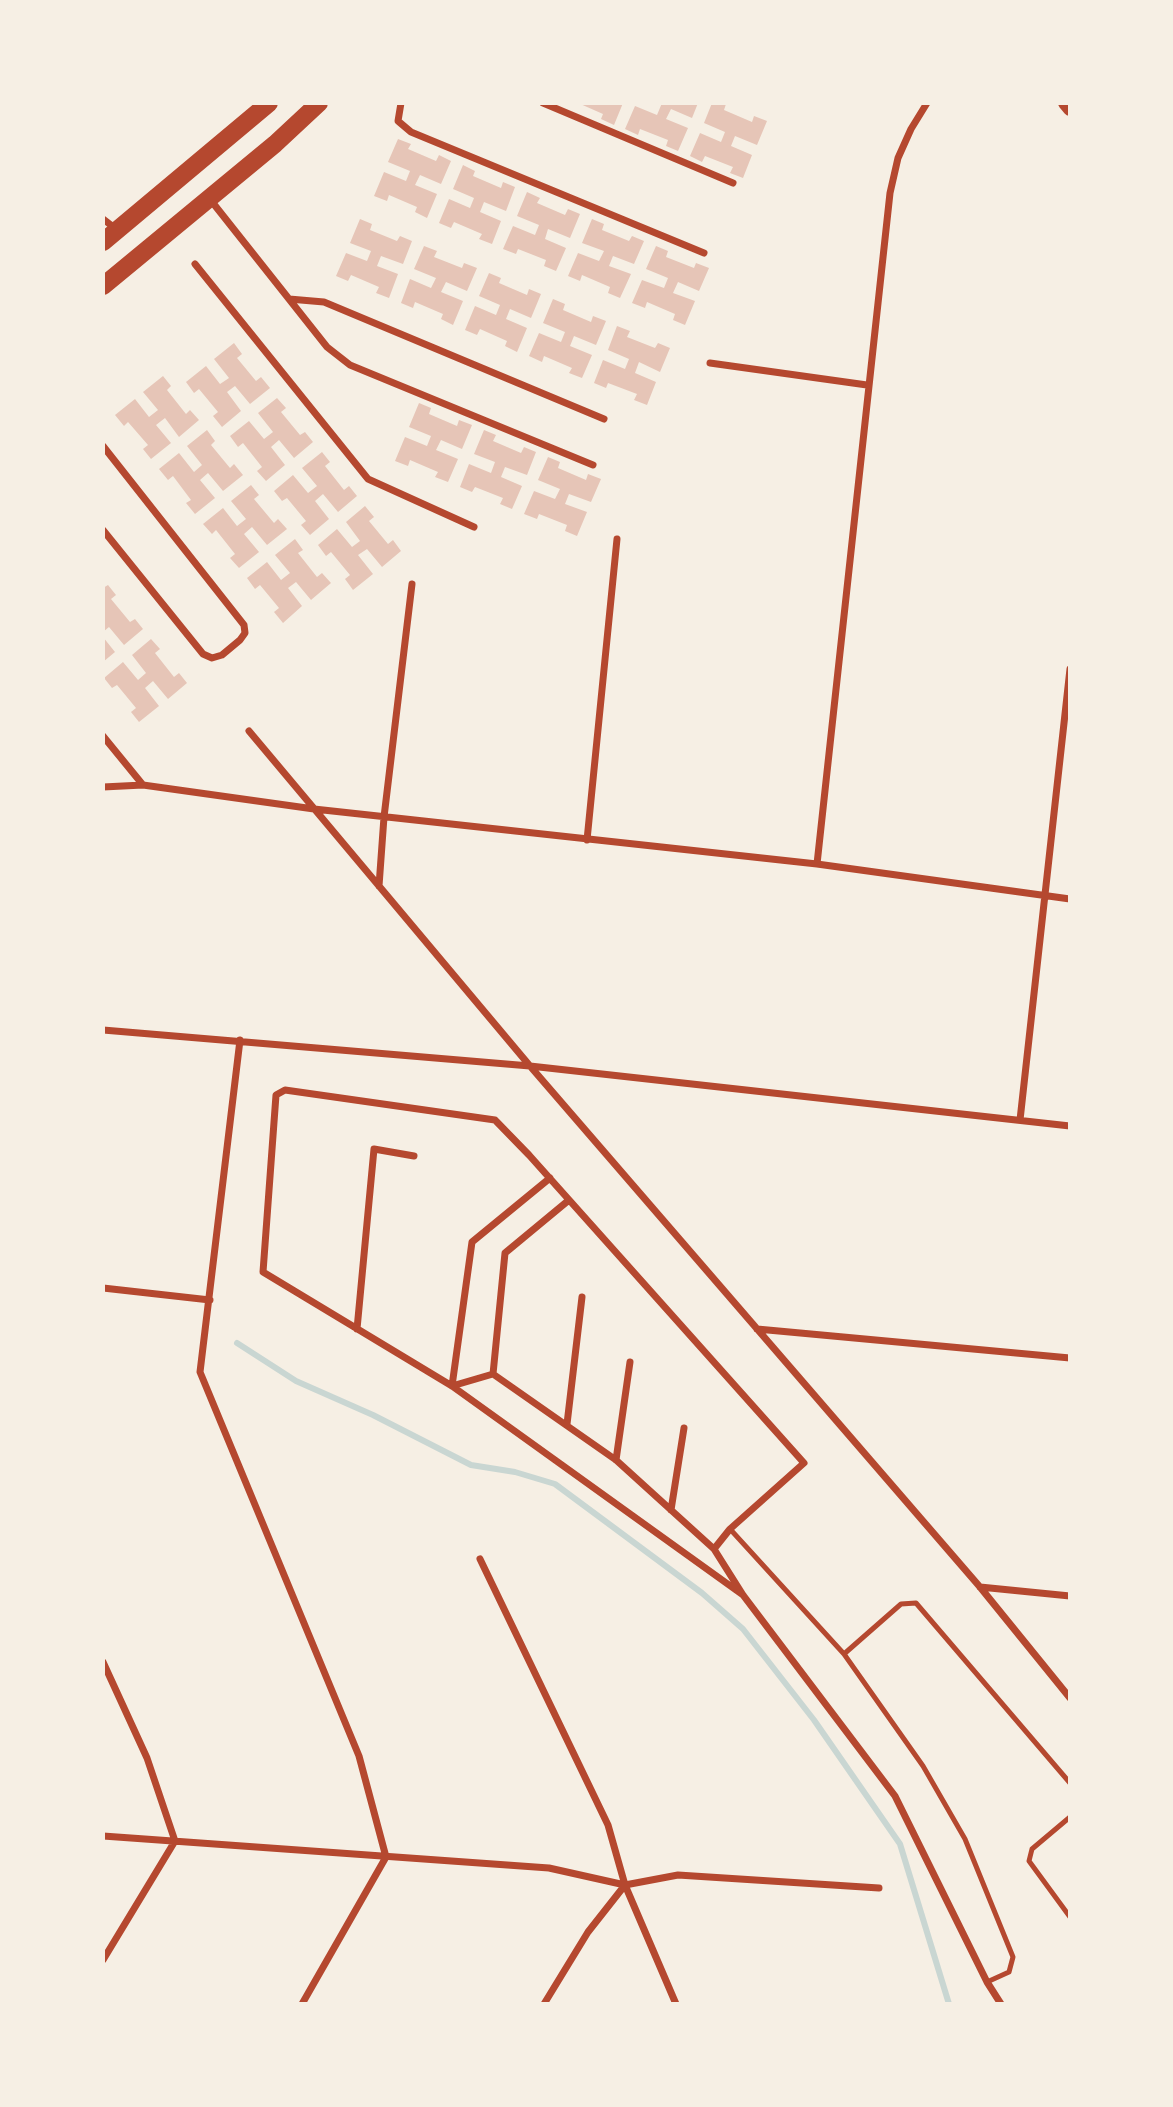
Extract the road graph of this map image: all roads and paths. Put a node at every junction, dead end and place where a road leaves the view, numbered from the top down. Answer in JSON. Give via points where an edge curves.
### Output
{"nodes":[{"id":1,"x":269,"y":103,"type":"edge"},
{"id":2,"x":319,"y":103,"type":"edge"},
{"id":3,"x":401,"y":103,"type":"edge"},
{"id":4,"x":543,"y":103,"type":"edge"},
{"id":5,"x":927,"y":103,"type":"edge"},
{"id":6,"x":1065,"y":103,"type":"edge"},
{"id":7,"x":1070,"y":109,"type":"edge"},
{"id":8,"x":733,"y":183,"type":"dead end"},
{"id":9,"x":208,"y":197,"type":"junction"},
{"id":10,"x":103,"y":219,"type":"edge"},
{"id":11,"x":110,"y":236,"type":"edge"},
{"id":12,"x":704,"y":253,"type":"dead end"},
{"id":13,"x":195,"y":264,"type":"dead end"},
{"id":14,"x":103,"y":286,"type":"edge"},
{"id":15,"x":289,"y":299,"type":"junction"},
{"id":16,"x":710,"y":363,"type":"dead end"},
{"id":17,"x":867,"y":385,"type":"junction"},
{"id":18,"x":604,"y":419,"type":"dead end"},
{"id":19,"x":103,"y":446,"type":"edge"},
{"id":20,"x":593,"y":465,"type":"dead end"},
{"id":21,"x":474,"y":527,"type":"dead end"},
{"id":22,"x":103,"y":530,"type":"edge"},
{"id":23,"x":617,"y":539,"type":"dead end"},
{"id":24,"x":412,"y":584,"type":"dead end"},
{"id":25,"x":1070,"y":669,"type":"edge"},
{"id":26,"x":249,"y":731,"type":"dead end"},
{"id":27,"x":103,"y":736,"type":"edge"},
{"id":28,"x":143,"y":785,"type":"junction"},
{"id":29,"x":103,"y":787,"type":"edge"},
{"id":30,"x":314,"y":809,"type":"junction"},
{"id":31,"x":384,"y":817,"type":"junction"},
{"id":32,"x":587,"y":840,"type":"junction"},
{"id":33,"x":817,"y":864,"type":"junction"},
{"id":34,"x":379,"y":886,"type":"junction"},
{"id":35,"x":1046,"y":896,"type":"junction"},
{"id":36,"x":1070,"y":899,"type":"edge"},
{"id":37,"x":103,"y":1030,"type":"edge"},
{"id":38,"x":240,"y":1040,"type":"junction"},
{"id":39,"x":530,"y":1066,"type":"junction"},
{"id":40,"x":1020,"y":1120,"type":"junction"},
{"id":41,"x":1070,"y":1126,"type":"edge"},
{"id":42,"x":414,"y":1156,"type":"dead end"},
{"id":43,"x":550,"y":1178,"type":"junction"},
{"id":44,"x":569,"y":1200,"type":"junction"},
{"id":45,"x":103,"y":1288,"type":"edge"},
{"id":46,"x":582,"y":1297,"type":"dead end"},
{"id":47,"x":210,"y":1300,"type":"junction"},
{"id":48,"x":357,"y":1329,"type":"junction"},
{"id":49,"x":756,"y":1329,"type":"junction"},
{"id":50,"x":1070,"y":1358,"type":"edge"},
{"id":51,"x":630,"y":1362,"type":"dead end"},
{"id":52,"x":493,"y":1374,"type":"junction"},
{"id":53,"x":452,"y":1386,"type":"junction"},
{"id":54,"x":568,"y":1424,"type":"junction"},
{"id":55,"x":684,"y":1428,"type":"dead end"},
{"id":56,"x":616,"y":1460,"type":"junction"},
{"id":57,"x":671,"y":1510,"type":"junction"},
{"id":58,"x":730,"y":1529,"type":"junction"},
{"id":59,"x":714,"y":1549,"type":"junction"},
{"id":60,"x":480,"y":1559,"type":"dead end"},
{"id":61,"x":980,"y":1587,"type":"junction"},
{"id":62,"x":743,"y":1595,"type":"junction"},
{"id":63,"x":1070,"y":1596,"type":"edge"},
{"id":64,"x":844,"y":1654,"type":"junction"},
{"id":65,"x":103,"y":1662,"type":"edge"},
{"id":66,"x":1070,"y":1698,"type":"edge"},
{"id":67,"x":1070,"y":1783,"type":"edge"},
{"id":68,"x":1070,"y":1817,"type":"edge"},
{"id":69,"x":103,"y":1836,"type":"edge"},
{"id":70,"x":175,"y":1842,"type":"junction"},
{"id":71,"x":386,"y":1857,"type":"junction"},
{"id":72,"x":625,"y":1885,"type":"junction"},
{"id":73,"x":879,"y":1888,"type":"dead end"},
{"id":74,"x":1070,"y":1917,"type":"edge"},
{"id":75,"x":103,"y":1961,"type":"edge"},
{"id":76,"x":987,"y":1982,"type":"junction"},
{"id":77,"x":302,"y":2004,"type":"edge"},
{"id":78,"x":544,"y":2004,"type":"edge"},
{"id":79,"x":676,"y":2004,"type":"edge"},
{"id":80,"x":1001,"y":2004,"type":"edge"}],
"edges":[{"from":1,"to":11,"type":"main road"},
{"from":2,"to":9,"type":"main road"},
{"from":3,"to":12,"type":"street","via":[[398,121],[411,132]]},
{"from":4,"to":8,"type":"street"},
{"from":5,"to":17,"type":"street","via":[[898,158],[890,193]]},
{"from":6,"to":7,"type":"main road"},
{"from":9,"to":14,"type":"main road"},
{"from":9,"to":15,"type":"street"},
{"from":10,"to":11,"type":"street"},
{"from":13,"to":21,"type":"street","via":[[368,479]]},
{"from":15,"to":18,"type":"street","via":[[324,302]]},
{"from":15,"to":20,"type":"street","via":[[327,347],[350,365]]},
{"from":16,"to":17,"type":"street"},
{"from":17,"to":33,"type":"street"},
{"from":19,"to":22,"type":"street","via":[[244,625],[240,640],[222,655],[212,658],[203,654]]},
{"from":23,"to":32,"type":"street"},
{"from":24,"to":31,"type":"street"},
{"from":25,"to":35,"type":"street"},
{"from":26,"to":30,"type":"street"},
{"from":27,"to":28,"type":"street"},
{"from":28,"to":29,"type":"street"},
{"from":28,"to":30,"type":"street"},
{"from":30,"to":31,"type":"street"},
{"from":30,"to":34,"type":"street"},
{"from":31,"to":32,"type":"street"},
{"from":31,"to":34,"type":"street"},
{"from":32,"to":33,"type":"street"},
{"from":33,"to":35,"type":"street"},
{"from":34,"to":39,"type":"street"},
{"from":35,"to":36,"type":"street"},
{"from":35,"to":40,"type":"street"},
{"from":37,"to":38,"type":"street"},
{"from":38,"to":39,"type":"street"},
{"from":38,"to":47,"type":"street"},
{"from":39,"to":40,"type":"street"},
{"from":39,"to":49,"type":"street"},
{"from":40,"to":41,"type":"street"},
{"from":42,"to":48,"type":"street","via":[[374,1149]]},
{"from":43,"to":44,"type":"street"},
{"from":43,"to":48,"type":"street","via":[[495,1120],[285,1090],[276,1096],[263,1272]]},
{"from":43,"to":53,"type":"street","via":[[472,1242]]},
{"from":44,"to":52,"type":"street","via":[[505,1253]]},
{"from":44,"to":58,"type":"street","via":[[804,1463]]},
{"from":45,"to":47,"type":"street"},
{"from":46,"to":54,"type":"street"},
{"from":47,"to":71,"type":"street","via":[[200,1372],[359,1756]]},
{"from":48,"to":53,"type":"street"},
{"from":49,"to":50,"type":"street"},
{"from":49,"to":61,"type":"street"},
{"from":51,"to":56,"type":"street"},
{"from":52,"to":53,"type":"street"},
{"from":52,"to":54,"type":"street"},
{"from":53,"to":62,"type":"street"},
{"from":54,"to":56,"type":"street"},
{"from":55,"to":57,"type":"street"},
{"from":56,"to":57,"type":"street"},
{"from":57,"to":59,"type":"street"},
{"from":58,"to":59,"type":"street"},
{"from":58,"to":64,"type":"lane"},
{"from":59,"to":62,"type":"street"},
{"from":60,"to":72,"type":"street","via":[[608,1825]]},
{"from":61,"to":63,"type":"street"},
{"from":61,"to":66,"type":"street"},
{"from":62,"to":76,"type":"street","via":[[895,1796]]},
{"from":64,"to":67,"type":"lane","via":[[901,1604],[916,1603]]},
{"from":64,"to":76,"type":"lane","via":[[923,1766],[965,1839],[1013,1958],[1009,1972]]},
{"from":65,"to":70,"type":"street","via":[[147,1758]]},
{"from":68,"to":74,"type":"lane","via":[[1032,1849],[1029,1861]]},
{"from":69,"to":70,"type":"street"},
{"from":70,"to":71,"type":"street"},
{"from":70,"to":75,"type":"street"},
{"from":71,"to":72,"type":"street","via":[[550,1868]]},
{"from":71,"to":77,"type":"street"},
{"from":72,"to":73,"type":"street","via":[[678,1875]]},
{"from":72,"to":78,"type":"street","via":[[588,1932]]},
{"from":72,"to":79,"type":"street"},
{"from":76,"to":80,"type":"street"}]}
